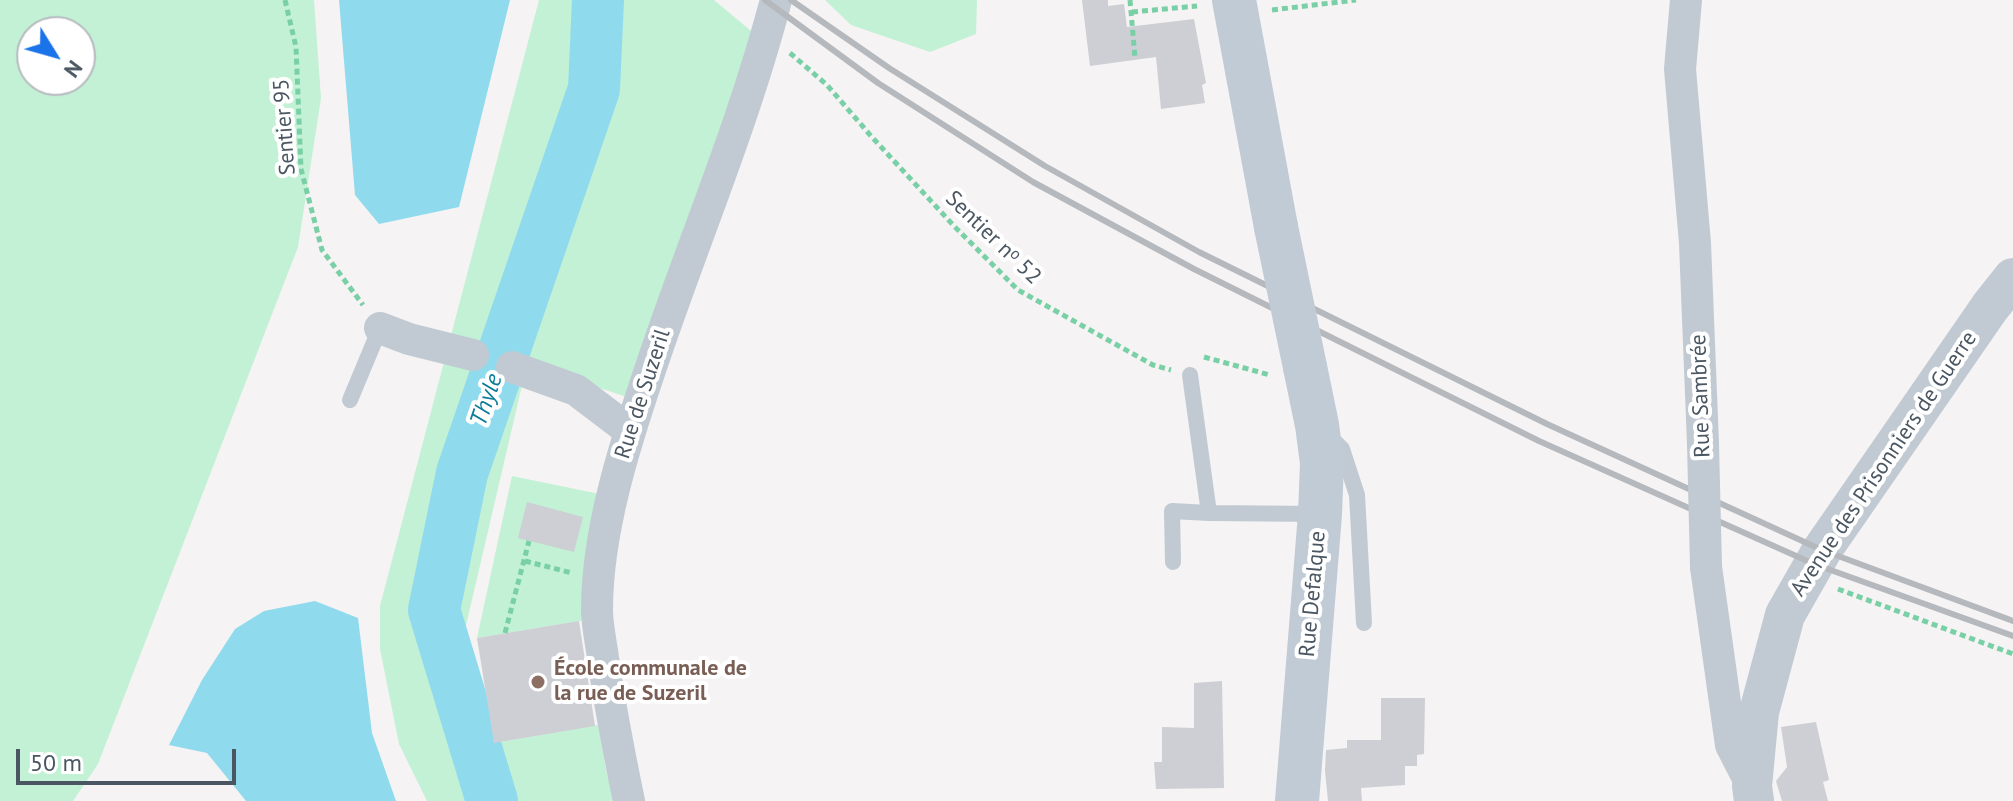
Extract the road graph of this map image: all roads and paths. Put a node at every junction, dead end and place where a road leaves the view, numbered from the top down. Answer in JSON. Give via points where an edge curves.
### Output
{"nodes":[{"id":1,"x":285,"y":0,"type":"edge"},
{"id":2,"x":776,"y":0,"type":"edge"},
{"id":3,"x":1130,"y":0,"type":"edge"},
{"id":4,"x":1356,"y":0,"type":"edge"},
{"id":5,"x":1686,"y":0,"type":"edge"},
{"id":6,"x":1223,"y":11,"type":"edge"},
{"id":7,"x":1132,"y":12,"type":"junction"},
{"id":8,"x":766,"y":38,"type":"junction"},
{"id":9,"x":1135,"y":58,"type":"dead end"},
{"id":10,"x":2013,"y":278,"type":"edge"},
{"id":11,"x":380,"y":328,"type":"junction"},
{"id":12,"x":1190,"y":375,"type":"junction"},
{"id":13,"x":1303,"y":389,"type":"junction"},
{"id":14,"x":350,"y":400,"type":"dead end"},
{"id":15,"x":630,"y":431,"type":"junction"},
{"id":16,"x":1209,"y":513,"type":"junction"},
{"id":17,"x":1320,"y":514,"type":"junction"},
{"id":18,"x":529,"y":541,"type":"dead end"},
{"id":19,"x":525,"y":561,"type":"junction"},
{"id":20,"x":1173,"y":562,"type":"dead end"},
{"id":21,"x":579,"y":575,"type":"dead end"},
{"id":22,"x":1805,"y":577,"type":"junction"},
{"id":23,"x":1364,"y":623,"type":"dead end"},
{"id":24,"x":505,"y":633,"type":"dead end"},
{"id":25,"x":2013,"y":654,"type":"edge"},
{"id":26,"x":1753,"y":794,"type":"edge"},
{"id":27,"x":629,"y":801,"type":"edge"},
{"id":28,"x":1297,"y":801,"type":"edge"}],
"edges":[{"from":1,"to":11,"type":"path","name":"Sentier 95","via":[[296,47],[301,169],[322,250]]},
{"from":2,"to":8,"type":"street","name":"Rue de Suzeril"},
{"from":3,"to":7,"type":"path"},
{"from":4,"to":6,"type":"path"},
{"from":5,"to":26,"type":"street","name":"Rue Sambrée","bridge":true,"via":[[1680,69],[1695,243],[1706,567],[1731,745]]},
{"from":6,"to":7,"type":"path","via":[[1197,4]]},
{"from":6,"to":13,"type":"main road","name":"Rue Defalque","bridge":true,"via":[[1276,227]]},
{"from":7,"to":9,"type":"path"},
{"from":8,"to":12,"type":"path","name":"Sentier nᵒ 52","via":[[827,85],[1018,290],[1153,365]]},
{"from":8,"to":15,"type":"street","name":"Rue de Suzeril"},
{"from":10,"to":22,"type":"street","name":"Avenue des Prisonniers de Guerre"},
{"from":11,"to":14,"type":"lane"},
{"from":11,"to":15,"type":"street","via":[[576,390]]},
{"from":12,"to":13,"type":"path","via":[[1204,356]]},
{"from":12,"to":16,"type":"lane"},
{"from":13,"to":17,"type":"main road","name":"Rue Defalque","via":[[1322,463]]},
{"from":13,"to":23,"type":"lane","via":[[1342,449],[1357,495]]},
{"from":15,"to":27,"type":"street","name":"Rue de Suzeril","via":[[601,557],[597,611]]},
{"from":16,"to":17,"type":"lane"},
{"from":16,"to":20,"type":"lane","via":[[1172,511]]},
{"from":17,"to":28,"type":"main road","name":"Rue Defalque"},
{"from":18,"to":19,"type":"path"},
{"from":19,"to":21,"type":"path"},
{"from":19,"to":24,"type":"path"},
{"from":22,"to":25,"type":"path"},
{"from":22,"to":26,"type":"street","name":"Avenue des Prisonniers de Guerre","via":[[1785,615],[1759,712]]}]}
